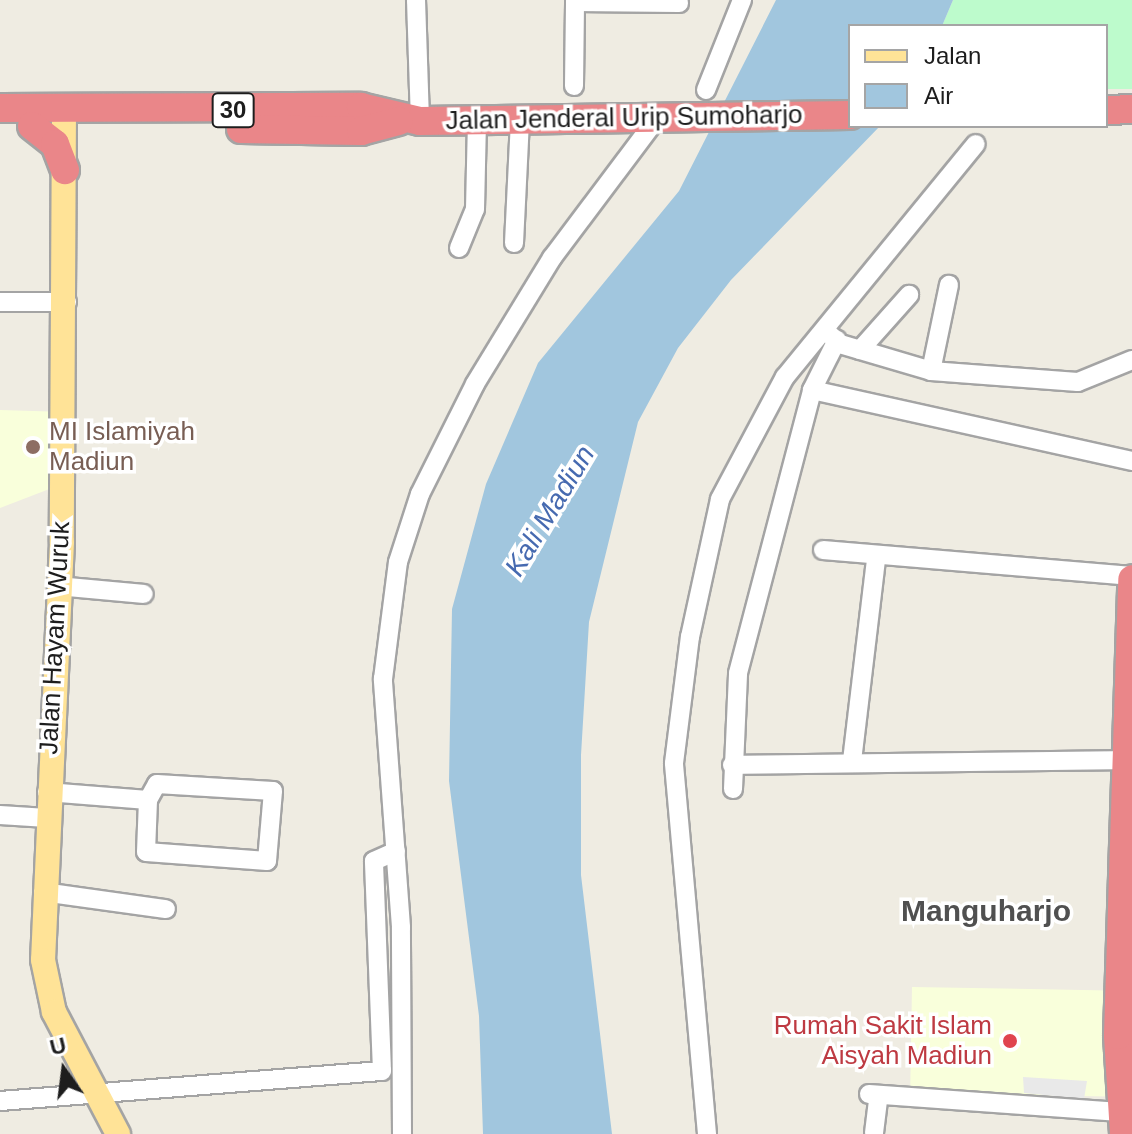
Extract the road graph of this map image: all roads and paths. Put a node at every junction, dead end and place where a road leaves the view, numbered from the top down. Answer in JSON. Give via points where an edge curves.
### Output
{"nodes":[{"id":1,"x":416,"y":0,"type":"edge"},
{"id":2,"x":742,"y":0,"type":"edge"},
{"id":3,"x":575,"y":1,"type":"edge"},
{"id":4,"x":679,"y":3,"type":"dead end"},
{"id":5,"x":574,"y":86,"type":"dead end"},
{"id":6,"x":706,"y":90,"type":"dead end"},
{"id":7,"x":0,"y":108,"type":"edge"},
{"id":8,"x":1132,"y":109,"type":"edge"},
{"id":9,"x":1108,"y":110,"type":"edge"},
{"id":10,"x":848,"y":115,"type":"edge"},
{"id":11,"x":64,"y":116,"type":"junction"},
{"id":12,"x":409,"y":121,"type":"junction"},
{"id":13,"x":477,"y":121,"type":"junction"},
{"id":14,"x":520,"y":121,"type":"junction"},
{"id":15,"x":664,"y":121,"type":"junction"},
{"id":16,"x":0,"y":126,"type":"edge"},
{"id":17,"x":32,"y":126,"type":"junction"},
{"id":18,"x":976,"y":144,"type":"dead end"},
{"id":19,"x":65,"y":170,"type":"junction"},
{"id":20,"x":514,"y":243,"type":"dead end"},
{"id":21,"x":459,"y":248,"type":"dead end"},
{"id":22,"x":949,"y":285,"type":"dead end"},
{"id":23,"x":909,"y":295,"type":"dead end"},
{"id":24,"x":0,"y":302,"type":"edge"},
{"id":25,"x":67,"y":302,"type":"junction"},
{"id":26,"x":830,"y":334,"type":"junction"},
{"id":27,"x":860,"y":350,"type":"junction"},
{"id":28,"x":1132,"y":360,"type":"edge"},
{"id":29,"x":931,"y":371,"type":"junction"},
{"id":30,"x":812,"y":390,"type":"junction"},
{"id":31,"x":1132,"y":461,"type":"edge"},
{"id":32,"x":823,"y":550,"type":"dead end"},
{"id":33,"x":876,"y":559,"type":"junction"},
{"id":34,"x":1132,"y":577,"type":"edge"},
{"id":35,"x":58,"y":586,"type":"junction"},
{"id":36,"x":144,"y":594,"type":"dead end"},
{"id":37,"x":1130,"y":655,"type":"edge"},
{"id":38,"x":852,"y":761,"type":"junction"},
{"id":39,"x":732,"y":765,"type":"junction"},
{"id":40,"x":1126,"y":776,"type":"edge"},
{"id":41,"x":733,"y":789,"type":"dead end"},
{"id":42,"x":47,"y":792,"type":"junction"},
{"id":43,"x":148,"y":800,"type":"junction"},
{"id":44,"x":0,"y":815,"type":"edge"},
{"id":45,"x":47,"y":818,"type":"junction"},
{"id":46,"x":396,"y":851,"type":"junction"},
{"id":47,"x":43,"y":892,"type":"junction"},
{"id":48,"x":166,"y":909,"type":"dead end"},
{"id":49,"x":1127,"y":913,"type":"edge"},
{"id":50,"x":100,"y":1096,"type":"junction"},
{"id":51,"x":0,"y":1101,"type":"edge"},
{"id":52,"x":1125,"y":1112,"type":"edge"},
{"id":53,"x":874,"y":1133,"type":"edge"},
{"id":54,"x":118,"y":1134,"type":"edge"},
{"id":55,"x":402,"y":1134,"type":"edge"},
{"id":56,"x":707,"y":1134,"type":"edge"}],
"edges":[{"from":1,"to":12,"type":"street"},
{"from":2,"to":6,"type":"street"},
{"from":3,"to":4,"type":"street"},
{"from":3,"to":5,"type":"street"},
{"from":7,"to":11,"type":"highway","name":"Jalan Jenderal Urip Sumoharjo","number":"30"},
{"from":8,"to":9,"type":"highway"},
{"from":10,"to":15,"type":"highway","name":"Jalan Jenderal Urip Sumoharjo","number":"30"},
{"from":11,"to":12,"type":"highway","name":"Jalan Jenderal Urip Sumoharjo","number":"30","via":[[361,131]]},
{"from":11,"to":17,"type":"highway","name":"Jalan Jenderal Urip Sumoharjo","number":"30"},
{"from":11,"to":19,"type":"main road","name":"Jalan Hayam Wuruk"},
{"from":12,"to":13,"type":"highway","name":"Jalan Jenderal Urip Sumoharjo","number":"30"},
{"from":13,"to":14,"type":"highway","name":"Jalan Jenderal Urip Sumoharjo","number":"30"},
{"from":13,"to":21,"type":"street","via":[[475,209]]},
{"from":14,"to":15,"type":"highway","name":"Jalan Jenderal Urip Sumoharjo","number":"30"},
{"from":14,"to":20,"type":"street"},
{"from":15,"to":46,"type":"street","via":[[552,258],[491,359],[407,528],[383,679]]},
{"from":16,"to":17,"type":"highway","name":"Jalan Jenderal Urip Sumoharjo","number":"30"},
{"from":17,"to":19,"type":"highway","via":[[55,144]]},
{"from":18,"to":26,"type":"street"},
{"from":19,"to":25,"type":"main road","name":"Jalan Hayam Wuruk"},
{"from":22,"to":29,"type":"street"},
{"from":23,"to":27,"type":"street"},
{"from":24,"to":25,"type":"street"},
{"from":25,"to":35,"type":"main road","name":"Jalan Hayam Wuruk"},
{"from":26,"to":27,"type":"street"},
{"from":26,"to":30,"type":"street"},
{"from":26,"to":56,"type":"street","via":[[785,377],[720,499],[680,705],[674,763]]},
{"from":27,"to":29,"type":"street"},
{"from":28,"to":29,"type":"street","via":[[1078,382]]},
{"from":30,"to":31,"type":"street"},
{"from":30,"to":39,"type":"street","via":[[738,673]]},
{"from":32,"to":33,"type":"street"},
{"from":33,"to":34,"type":"street"},
{"from":33,"to":38,"type":"street"},
{"from":34,"to":37,"type":"highway"},
{"from":35,"to":36,"type":"street"},
{"from":35,"to":42,"type":"main road","name":"Jalan Hayam Wuruk"},
{"from":37,"to":40,"type":"highway"},
{"from":38,"to":39,"type":"street"},
{"from":38,"to":40,"type":"street"},
{"from":39,"to":41,"type":"street"},
{"from":40,"to":49,"type":"highway"},
{"from":42,"to":43,"type":"street"},
{"from":42,"to":45,"type":"main road","name":"Jalan Hayam Wuruk"},
{"from":43,"to":43,"type":"street","via":[[157,784],[273,791],[267,861],[148,853]]},
{"from":44,"to":45,"type":"street"},
{"from":45,"to":47,"type":"main road","name":"Jalan Hayam Wuruk"},
{"from":46,"to":50,"type":"street","via":[[374,861],[382,1071]]},
{"from":46,"to":55,"type":"street"},
{"from":47,"to":48,"type":"street"},
{"from":47,"to":50,"type":"main road","name":"Jalan Hayam Wuruk","via":[[43,960],[54,1012]]},
{"from":49,"to":52,"type":"highway"},
{"from":50,"to":51,"type":"street"},
{"from":50,"to":54,"type":"main road","name":"Jalan Hayam Wuruk"},
{"from":52,"to":53,"type":"street","via":[[874,1094]]}]}
